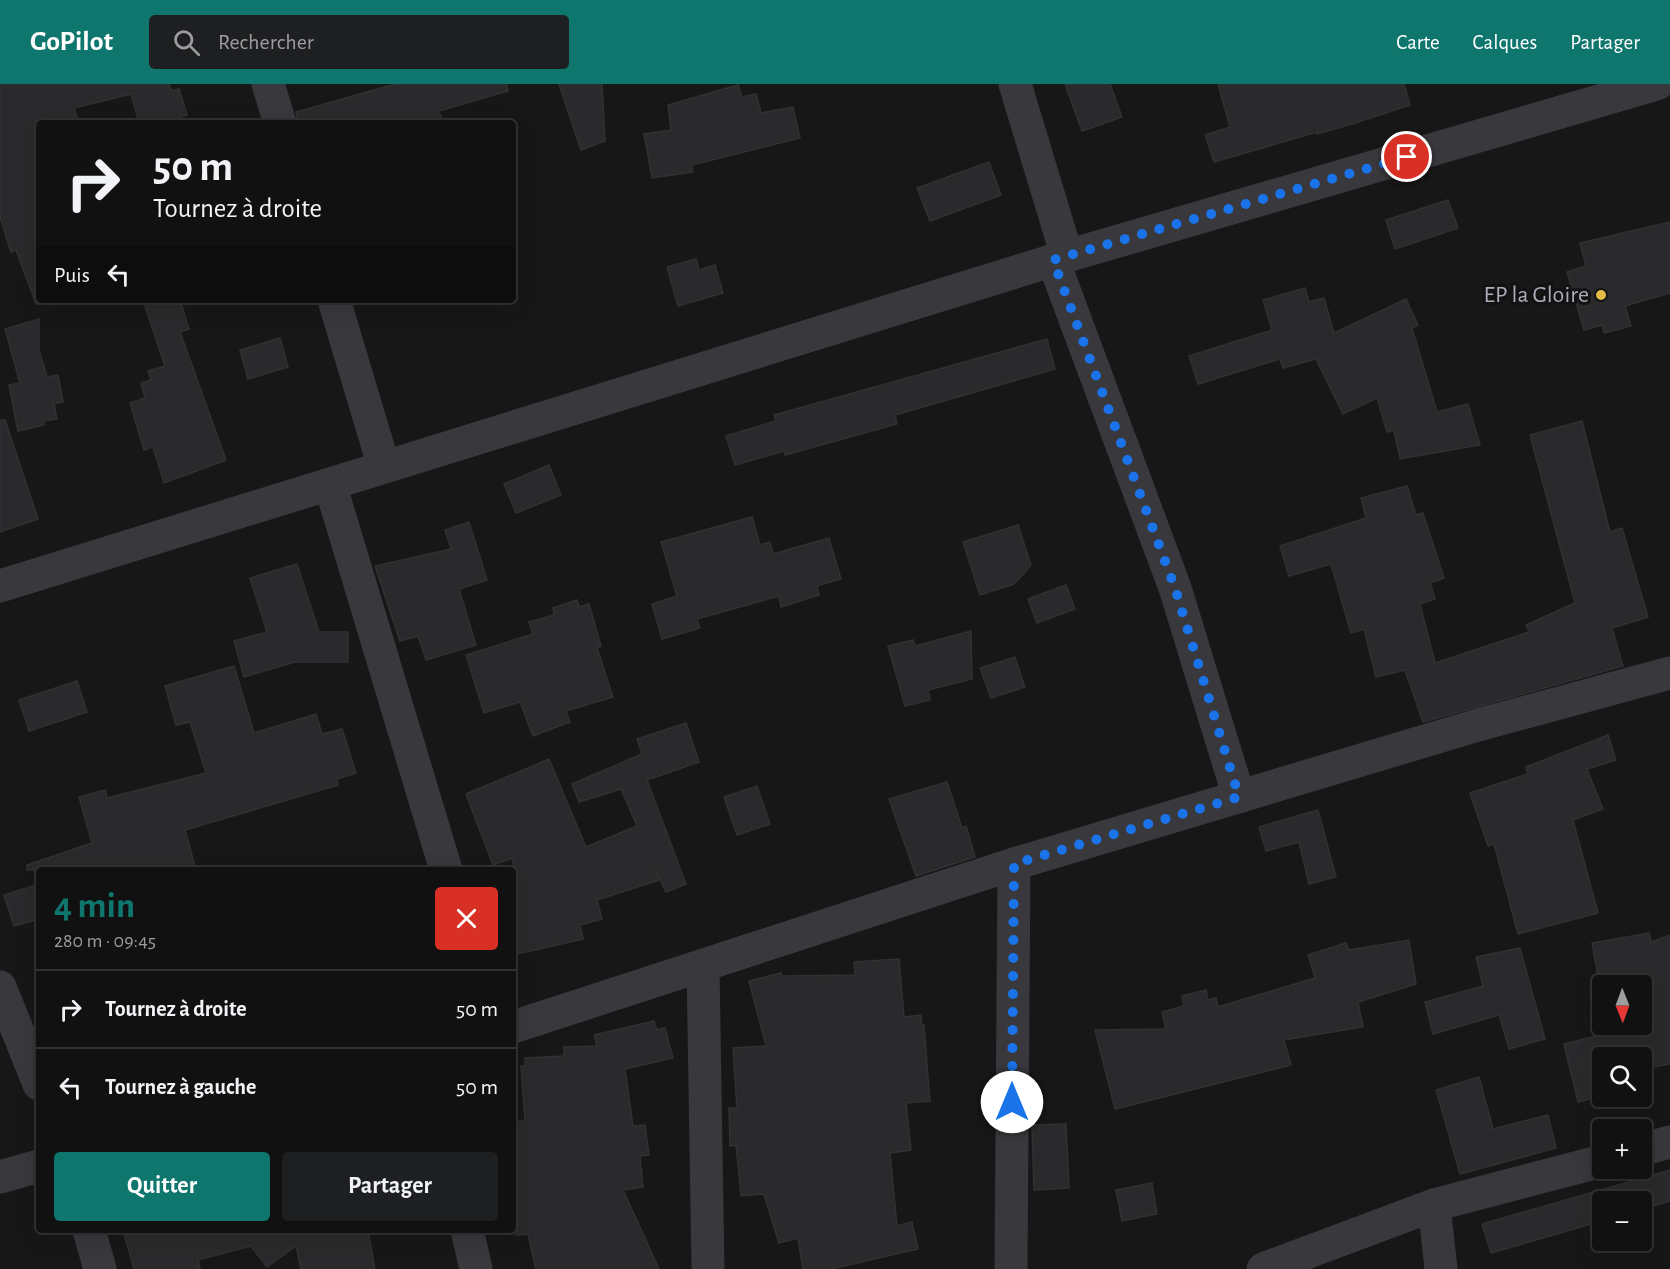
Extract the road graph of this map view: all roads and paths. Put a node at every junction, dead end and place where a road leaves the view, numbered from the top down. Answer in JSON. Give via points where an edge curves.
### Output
{"nodes":[{"id":1,"x":268,"y":84,"type":"edge"},
{"id":2,"x":1015,"y":84,"type":"edge"},
{"id":3,"x":1657,"y":84,"type":"edge"},
{"id":4,"x":279,"y":120,"type":"edge"},
{"id":5,"x":1060,"y":258,"type":"junction"},
{"id":6,"x":334,"y":303,"type":"edge"},
{"id":7,"x":384,"y":467,"type":"junction"},
{"id":8,"x":330,"y":484,"type":"junction"},
{"id":9,"x":0,"y":586,"type":"edge"},
{"id":10,"x":1670,"y":673,"type":"edge"},
{"id":11,"x":1239,"y":797,"type":"junction"},
{"id":12,"x":1014,"y":864,"type":"junction"},
{"id":13,"x":445,"y":867,"type":"edge"},
{"id":14,"x":703,"y":968,"type":"junction"},
{"id":15,"x":0,"y":987,"type":"edge"},
{"id":16,"x":516,"y":1026,"type":"edge"},
{"id":17,"x":36,"y":1077,"type":"edge"},
{"id":18,"x":1670,"y":1142,"type":"edge"},
{"id":19,"x":1652,"y":1147,"type":"edge"},
{"id":20,"x":1592,"y":1164,"type":"edge"},
{"id":21,"x":36,"y":1167,"type":"edge"},
{"id":22,"x":0,"y":1177,"type":"edge"},
{"id":23,"x":1434,"y":1205,"type":"junction"},
{"id":24,"x":90,"y":1233,"type":"edge"},
{"id":25,"x":468,"y":1233,"type":"edge"},
{"id":26,"x":100,"y":1269,"type":"edge"},
{"id":27,"x":476,"y":1269,"type":"edge"},
{"id":28,"x":708,"y":1269,"type":"edge"},
{"id":29,"x":1011,"y":1269,"type":"edge"},
{"id":30,"x":1263,"y":1269,"type":"edge"},
{"id":31,"x":1441,"y":1269,"type":"edge"}],
"edges":[{"from":1,"to":4,"type":"street"},
{"from":2,"to":5,"type":"street"},
{"from":3,"to":5,"type":"street"},
{"from":5,"to":7,"type":"street"},
{"from":5,"to":11,"type":"street","via":[[1175,588]]},
{"from":6,"to":7,"type":"street"},
{"from":7,"to":8,"type":"street"},
{"from":8,"to":9,"type":"street"},
{"from":8,"to":13,"type":"street"},
{"from":10,"to":11,"type":"street","via":[[1478,725]]},
{"from":11,"to":12,"type":"street"},
{"from":12,"to":14,"type":"street"},
{"from":12,"to":29,"type":"street"},
{"from":14,"to":16,"type":"street"},
{"from":14,"to":28,"type":"street"},
{"from":15,"to":17,"type":"street"},
{"from":18,"to":19,"type":"street"},
{"from":20,"to":23,"type":"street"},
{"from":21,"to":22,"type":"street"},
{"from":23,"to":30,"type":"street"},
{"from":23,"to":31,"type":"street"},
{"from":24,"to":26,"type":"street"},
{"from":25,"to":27,"type":"street"}]}
